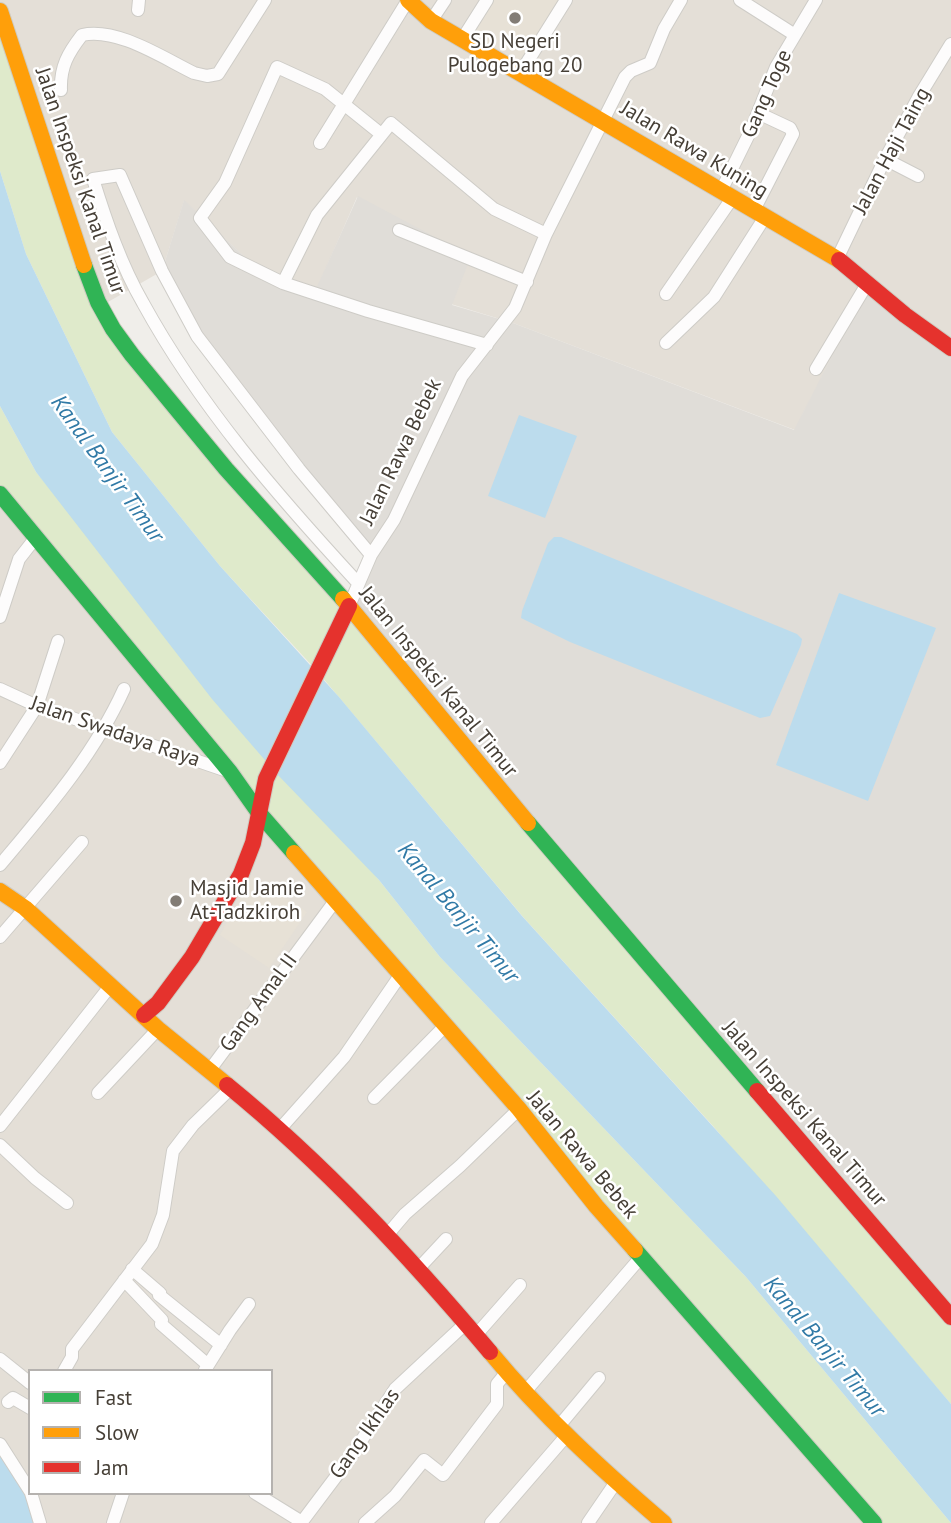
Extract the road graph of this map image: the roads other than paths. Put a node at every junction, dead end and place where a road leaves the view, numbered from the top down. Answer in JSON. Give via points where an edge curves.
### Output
{"nodes":[{"id":1,"x":265,"y":0,"type":"edge"},
{"id":2,"x":408,"y":0,"type":"edge"},
{"id":3,"x":445,"y":0,"type":"edge"},
{"id":4,"x":487,"y":0,"type":"edge"},
{"id":5,"x":566,"y":0,"type":"edge"},
{"id":6,"x":681,"y":0,"type":"edge"},
{"id":7,"x":740,"y":0,"type":"edge"},
{"id":8,"x":816,"y":0,"type":"edge"},
{"id":9,"x":0,"y":11,"type":"edge"},
{"id":10,"x":431,"y":21,"type":"junction"},
{"id":11,"x":795,"y":34,"type":"junction"},
{"id":12,"x":463,"y":38,"type":"junction"},
{"id":13,"x":951,"y":44,"type":"edge"},
{"id":14,"x":946,"y":63,"type":"edge"},
{"id":15,"x":521,"y":72,"type":"junction"},
{"id":16,"x":61,"y":90,"type":"dead end"},
{"id":17,"x":345,"y":106,"type":"junction"},
{"id":18,"x":758,"y":113,"type":"junction"},
{"id":19,"x":603,"y":121,"type":"junction"},
{"id":20,"x":381,"y":134,"type":"junction"},
{"id":21,"x":320,"y":143,"type":"dead end"},
{"id":22,"x":884,"y":159,"type":"junction"},
{"id":23,"x":918,"y":176,"type":"dead end"},
{"id":24,"x":727,"y":194,"type":"junction"},
{"id":25,"x":759,"y":213,"type":"junction"},
{"id":26,"x":399,"y":230,"type":"dead end"},
{"id":27,"x":546,"y":234,"type":"junction"},
{"id":28,"x":836,"y":259,"type":"junction"},
{"id":29,"x":527,"y":282,"type":"junction"},
{"id":30,"x":283,"y":283,"type":"junction"},
{"id":31,"x":867,"y":284,"type":"junction"},
{"id":32,"x":666,"y":294,"type":"dead end"},
{"id":33,"x":666,"y":343,"type":"dead end"},
{"id":34,"x":487,"y":345,"type":"junction"},
{"id":35,"x":951,"y":348,"type":"edge"},
{"id":36,"x":816,"y":369,"type":"dead end"},
{"id":37,"x":0,"y":494,"type":"edge"},
{"id":38,"x":37,"y":536,"type":"junction"},
{"id":39,"x":371,"y":555,"type":"junction"},
{"id":40,"x":358,"y":583,"type":"junction"},
{"id":41,"x":349,"y":606,"type":"junction"},
{"id":42,"x":0,"y":617,"type":"edge"},
{"id":43,"x":58,"y":641,"type":"dead end"},
{"id":44,"x":0,"y":689,"type":"edge"},
{"id":45,"x":124,"y":689,"type":"dead end"},
{"id":46,"x":37,"y":706,"type":"junction"},
{"id":47,"x":105,"y":729,"type":"junction"},
{"id":48,"x":0,"y":764,"type":"edge"},
{"id":49,"x":230,"y":772,"type":"junction"},
{"id":50,"x":259,"y":813,"type":"junction"},
{"id":51,"x":82,"y":842,"type":"dead end"},
{"id":52,"x":0,"y":865,"type":"edge"},
{"id":53,"x":0,"y":891,"type":"edge"},
{"id":54,"x":335,"y":901,"type":"junction"},
{"id":55,"x":25,"y":908,"type":"junction"},
{"id":56,"x":0,"y":937,"type":"edge"},
{"id":57,"x":399,"y":976,"type":"junction"},
{"id":58,"x":111,"y":985,"type":"junction"},
{"id":59,"x":144,"y":1015,"type":"junction"},
{"id":60,"x":445,"y":1026,"type":"junction"},
{"id":61,"x":158,"y":1029,"type":"junction"},
{"id":62,"x":209,"y":1071,"type":"junction"},
{"id":63,"x":231,"y":1088,"type":"junction"},
{"id":64,"x":98,"y":1093,"type":"dead end"},
{"id":65,"x":374,"y":1098,"type":"dead end"},
{"id":66,"x":519,"y":1110,"type":"junction"},
{"id":67,"x":0,"y":1126,"type":"edge"},
{"id":68,"x":279,"y":1130,"type":"junction"},
{"id":69,"x":0,"y":1145,"type":"edge"},
{"id":70,"x":67,"y":1203,"type":"dead end"},
{"id":71,"x":388,"y":1234,"type":"junction"},
{"id":72,"x":446,"y":1239,"type":"dead end"},
{"id":73,"x":641,"y":1257,"type":"junction"},
{"id":74,"x":419,"y":1268,"type":"junction"},
{"id":75,"x":128,"y":1274,"type":"junction"},
{"id":76,"x":520,"y":1285,"type":"dead end"},
{"id":77,"x":249,"y":1304,"type":"dead end"},
{"id":78,"x":951,"y":1317,"type":"edge"},
{"id":79,"x":471,"y":1329,"type":"junction"},
{"id":80,"x":220,"y":1345,"type":"junction"},
{"id":81,"x":0,"y":1359,"type":"edge"},
{"id":82,"x":206,"y":1368,"type":"edge"},
{"id":83,"x":69,"y":1369,"type":"edge"},
{"id":84,"x":506,"y":1373,"type":"junction"},
{"id":85,"x":599,"y":1378,"type":"dead end"},
{"id":86,"x":28,"y":1381,"type":"edge"},
{"id":87,"x":524,"y":1393,"type":"junction"},
{"id":88,"x":8,"y":1402,"type":"dead end"},
{"id":89,"x":28,"y":1407,"type":"edge"},
{"id":90,"x":563,"y":1431,"type":"junction"},
{"id":91,"x":0,"y":1444,"type":"edge"},
{"id":92,"x":616,"y":1482,"type":"junction"},
{"id":93,"x":28,"y":1489,"type":"edge"},
{"id":94,"x":31,"y":1495,"type":"edge"},
{"id":95,"x":122,"y":1495,"type":"edge"},
{"id":96,"x":258,"y":1495,"type":"edge"},
{"id":97,"x":302,"y":1522,"type":"edge"},
{"id":98,"x":40,"y":1523,"type":"edge"},
{"id":99,"x":113,"y":1523,"type":"edge"},
{"id":100,"x":365,"y":1523,"type":"edge"},
{"id":101,"x":491,"y":1523,"type":"edge"},
{"id":102,"x":588,"y":1523,"type":"edge"},
{"id":103,"x":664,"y":1523,"type":"edge"},
{"id":104,"x":874,"y":1523,"type":"edge"}],
"edges":[{"from":1,"to":16,"type":"street","via":[[218,74],[194,73],[119,38],[95,33],[82,35],[69,51]]},
{"from":2,"to":10,"type":"street","name":"Jalan Rawa Kuning"},
{"from":2,"to":17,"type":"street"},
{"from":3,"to":10,"type":"street"},
{"from":4,"to":12,"type":"street"},
{"from":5,"to":15,"type":"street"},
{"from":6,"to":19,"type":"street","name":"Jalan Rawa Bebek","via":[[650,63],[625,77]]},
{"from":7,"to":11,"type":"street"},
{"from":8,"to":11,"type":"street","name":"Gang Toge"},
{"from":9,"to":41,"type":"street","name":"Jalan Inspeksi Kanal Timur","via":[[79,253],[113,329],[226,469]]},
{"from":10,"to":12,"type":"street","name":"Jalan Rawa Kuning"},
{"from":11,"to":18,"type":"street","name":"Gang Toge"},
{"from":12,"to":15,"type":"street","name":"Jalan Rawa Kuning"},
{"from":13,"to":14,"type":"street","name":"Jalan Haji Taing"},
{"from":14,"to":22,"type":"street","name":"Jalan Haji Taing","via":[[918,98]]},
{"from":15,"to":19,"type":"street","name":"Jalan Rawa Kuning"},
{"from":17,"to":20,"type":"street"},
{"from":17,"to":21,"type":"street"},
{"from":17,"to":30,"type":"street","via":[[325,89],[277,67],[225,183],[200,218],[230,257]]},
{"from":18,"to":24,"type":"street","name":"Gang Toge"},
{"from":18,"to":25,"type":"street","via":[[790,128],[793,134]]},
{"from":19,"to":24,"type":"street","name":"Jalan Rawa Kuning"},
{"from":19,"to":27,"type":"street","name":"Jalan Rawa Bebek"},
{"from":20,"to":27,"type":"street","via":[[394,124],[494,209]]},
{"from":20,"to":30,"type":"street","via":[[317,215]]},
{"from":22,"to":23,"type":"street"},
{"from":22,"to":28,"type":"street","name":"Jalan Haji Taing"},
{"from":24,"to":25,"type":"street","name":"Jalan Rawa Kuning"},
{"from":24,"to":32,"type":"street"},
{"from":25,"to":28,"type":"street","name":"Jalan Rawa Kuning"},
{"from":25,"to":33,"type":"street","via":[[714,297]]},
{"from":26,"to":29,"type":"street"},
{"from":27,"to":29,"type":"street","name":"Jalan Rawa Bebek"},
{"from":28,"to":31,"type":"street","name":"Jalan Rawa Kuning"},
{"from":29,"to":34,"type":"street","name":"Jalan Rawa Bebek","via":[[515,308]]},
{"from":30,"to":34,"type":"street"},
{"from":31,"to":35,"type":"street","name":"Jalan Rawa Kuning"},
{"from":31,"to":36,"type":"street"},
{"from":34,"to":39,"type":"street","name":"Jalan Rawa Bebek","via":[[462,376],[394,520]]},
{"from":37,"to":38,"type":"street","name":"Jalan Rawa Bebek"},
{"from":38,"to":42,"type":"street","via":[[19,559]]},
{"from":38,"to":49,"type":"street","name":"Jalan Rawa Bebek"},
{"from":39,"to":40,"type":"street","name":"Jalan Rawa Bebek"},
{"from":39,"to":40,"type":"street","via":[[197,336],[162,271],[120,175],[93,179],[142,302],[207,406]]},
{"from":40,"to":41,"type":"street","name":"Jalan Rawa Bebek"},
{"from":41,"to":50,"type":"street","name":"Jalan Rawa Bebek","via":[[266,779]]},
{"from":41,"to":78,"type":"street","name":"Jalan Inspeksi Kanal Timur","via":[[498,788]]},
{"from":43,"to":46,"type":"street"},
{"from":44,"to":46,"type":"street","name":"Jalan Swadaya Raya"},
{"from":45,"to":47,"type":"street"},
{"from":46,"to":47,"type":"street","name":"Jalan Swadaya Raya"},
{"from":46,"to":48,"type":"street"},
{"from":47,"to":49,"type":"street","name":"Jalan Swadaya Raya"},
{"from":47,"to":52,"type":"street","via":[[62,791]]},
{"from":49,"to":50,"type":"street","name":"Jalan Rawa Bebek"},
{"from":50,"to":54,"type":"street","name":"Jalan Rawa Bebek"},
{"from":50,"to":59,"type":"street","name":"Jalan Rawa Bebek","via":[[249,853],[226,902],[185,967]]},
{"from":51,"to":55,"type":"street"},
{"from":53,"to":55,"type":"street"},
{"from":54,"to":57,"type":"street","name":"Jalan Rawa Bebek"},
{"from":54,"to":62,"type":"street","name":"Gang Amal II"},
{"from":55,"to":56,"type":"street"},
{"from":55,"to":58,"type":"street"},
{"from":57,"to":60,"type":"street","name":"Jalan Rawa Bebek"},
{"from":57,"to":68,"type":"street","via":[[344,1057]]},
{"from":58,"to":59,"type":"street"},
{"from":58,"to":67,"type":"street"},
{"from":59,"to":61,"type":"street"},
{"from":60,"to":65,"type":"street"},
{"from":60,"to":66,"type":"street","name":"Jalan Rawa Bebek"},
{"from":61,"to":62,"type":"street"},
{"from":61,"to":64,"type":"street"},
{"from":62,"to":63,"type":"street"},
{"from":63,"to":68,"type":"street"},
{"from":63,"to":75,"type":"street","via":[[173,1151],[158,1229]]},
{"from":66,"to":71,"type":"street"},
{"from":66,"to":73,"type":"street","name":"Jalan Rawa Bebek"},
{"from":68,"to":71,"type":"street"},
{"from":69,"to":70,"type":"street"},
{"from":71,"to":74,"type":"street"},
{"from":72,"to":74,"type":"street"},
{"from":73,"to":87,"type":"street"},
{"from":73,"to":104,"type":"street","name":"Jalan Rawa Bebek"},
{"from":74,"to":79,"type":"street"},
{"from":75,"to":80,"type":"street","via":[[160,1293]]},
{"from":75,"to":82,"type":"street","via":[[161,1324]]},
{"from":75,"to":83,"type":"street","via":[[72,1349]]},
{"from":76,"to":79,"type":"street","name":"Gang Ikhlas"},
{"from":77,"to":80,"type":"street"},
{"from":79,"to":84,"type":"street"},
{"from":79,"to":97,"type":"street","name":"Gang Ikhlas","via":[[395,1388]]},
{"from":80,"to":82,"type":"street"},
{"from":81,"to":86,"type":"street"},
{"from":84,"to":87,"type":"street"},
{"from":84,"to":100,"type":"street","via":[[498,1384],[497,1404],[443,1475],[424,1460]]},
{"from":85,"to":90,"type":"street"},
{"from":87,"to":90,"type":"street"},
{"from":88,"to":89,"type":"street","via":[[16,1398]]},
{"from":90,"to":92,"type":"street"},
{"from":90,"to":101,"type":"street"},
{"from":91,"to":93,"type":"street"},
{"from":92,"to":102,"type":"street"},
{"from":92,"to":103,"type":"street"},
{"from":94,"to":98,"type":"street"},
{"from":95,"to":99,"type":"street"},
{"from":96,"to":97,"type":"street"}]}
